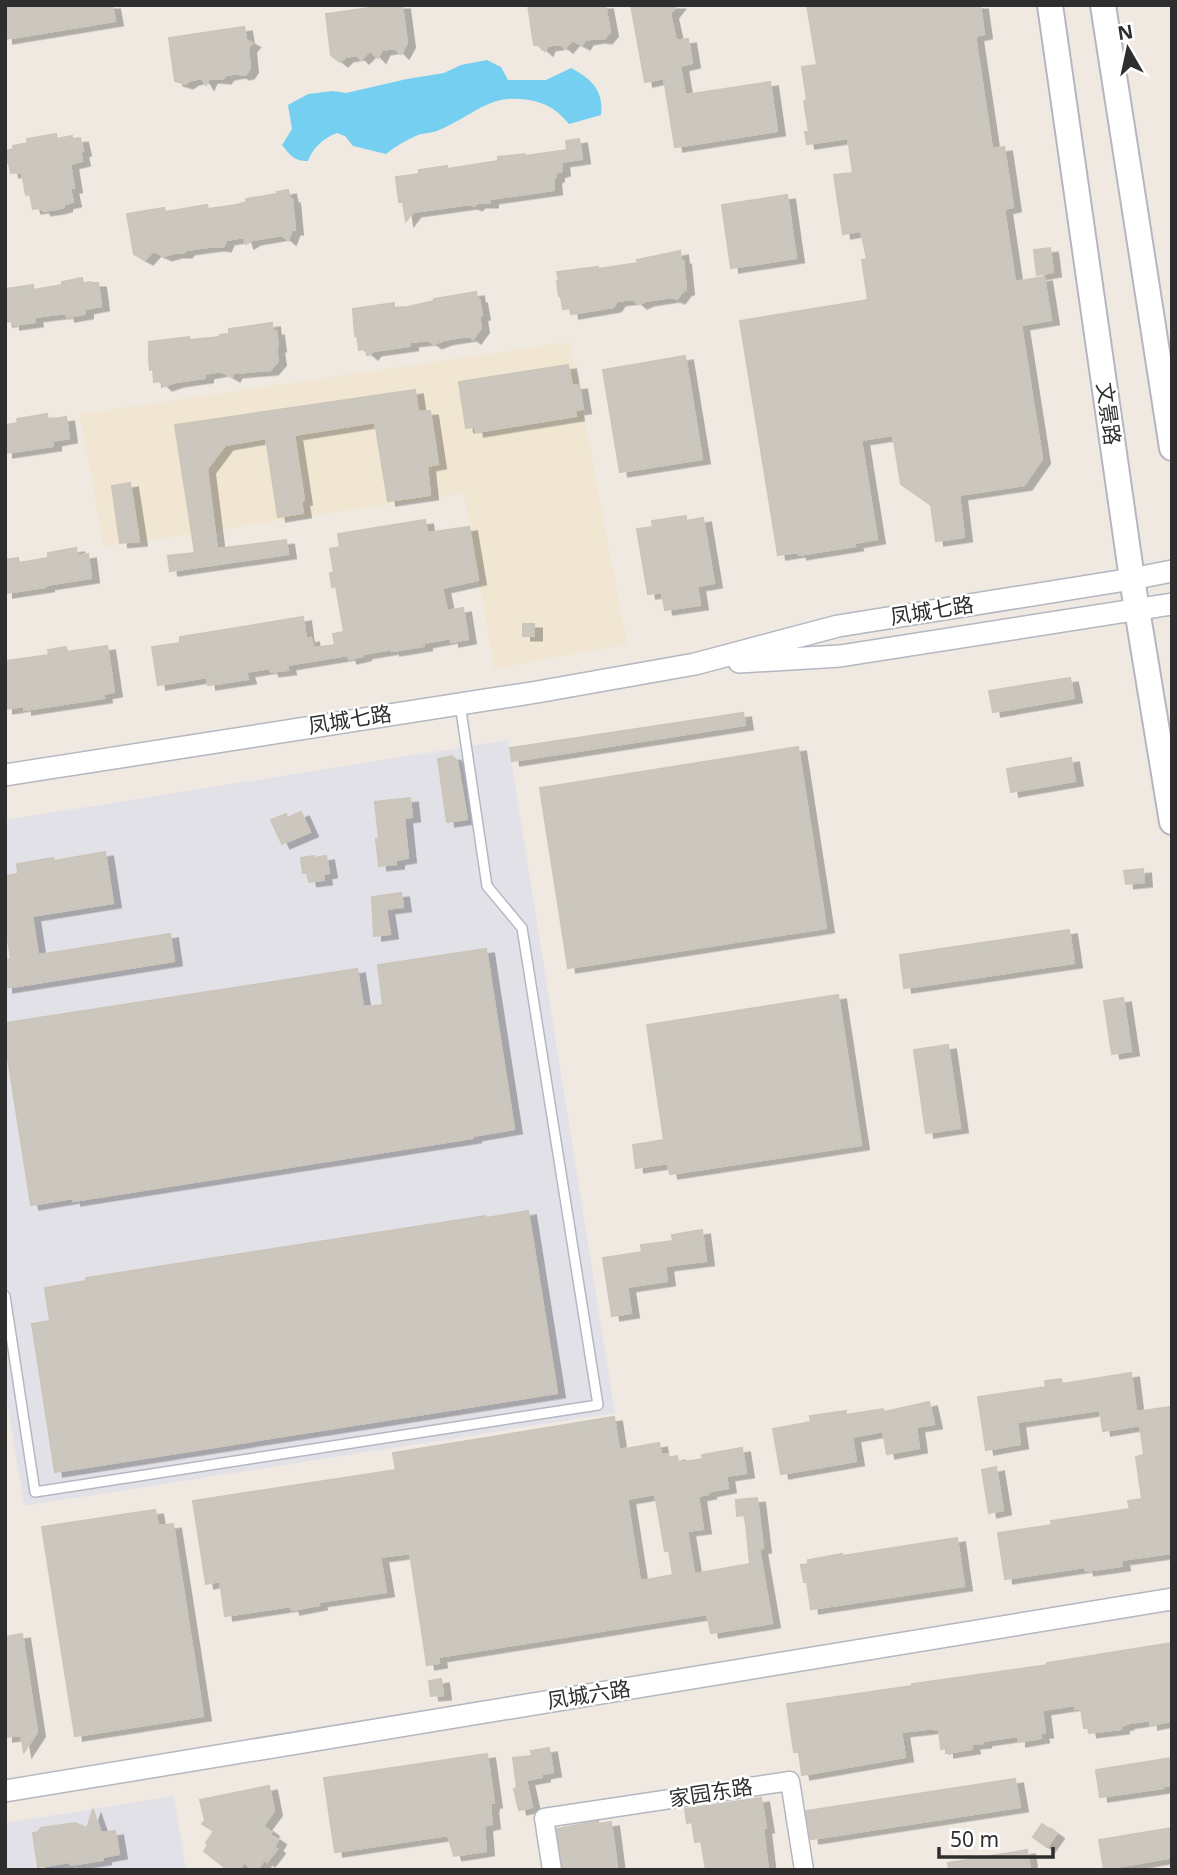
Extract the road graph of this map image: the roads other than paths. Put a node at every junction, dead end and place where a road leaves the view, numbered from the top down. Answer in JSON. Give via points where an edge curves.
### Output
{"nodes":[{"id":1,"x":1050,"y":5,"type":"edge"},
{"id":2,"x":1103,"y":5,"type":"edge"},
{"id":3,"x":1172,"y":448,"type":"edge"},
{"id":4,"x":1172,"y":571,"type":"edge"},
{"id":5,"x":1132,"y":579,"type":"junction"},
{"id":6,"x":1172,"y":604,"type":"edge"},
{"id":7,"x":1137,"y":609,"type":"junction"},
{"id":8,"x":695,"y":664,"type":"junction"},
{"id":9,"x":460,"y":703,"type":"junction"},
{"id":10,"x":5,"y":775,"type":"edge"},
{"id":11,"x":1172,"y":822,"type":"edge"},
{"id":12,"x":5,"y":1296,"type":"edge"},
{"id":13,"x":1172,"y":1599,"type":"edge"},
{"id":14,"x":5,"y":1791,"type":"edge"},
{"id":15,"x":551,"y":1870,"type":"edge"},
{"id":16,"x":804,"y":1870,"type":"edge"}],
"edges":[{"from":1,"to":5,"type":"main road","name":"文景路"},
{"from":2,"to":3,"type":"main road"},
{"from":4,"to":5,"type":"street","name":"凤城七路"},
{"from":5,"to":7,"type":"main road","name":"文景路"},
{"from":5,"to":8,"type":"street","name":"凤城七路","via":[[838,626]]},
{"from":6,"to":7,"type":"street","name":"凤城七路"},
{"from":7,"to":8,"type":"street","name":"凤城七路","via":[[840,656]]},
{"from":7,"to":11,"type":"main road","name":"文景路"},
{"from":8,"to":9,"type":"street","name":"凤城七路"},
{"from":9,"to":10,"type":"street","name":"凤城七路"},
{"from":9,"to":12,"type":"lane","via":[[488,886],[522,928],[598,1405],[35,1492]]},
{"from":13,"to":14,"type":"street","name":"凤城六路"},
{"from":15,"to":16,"type":"street","name":"家园东路","via":[[544,1818],[790,1781]]}]}
